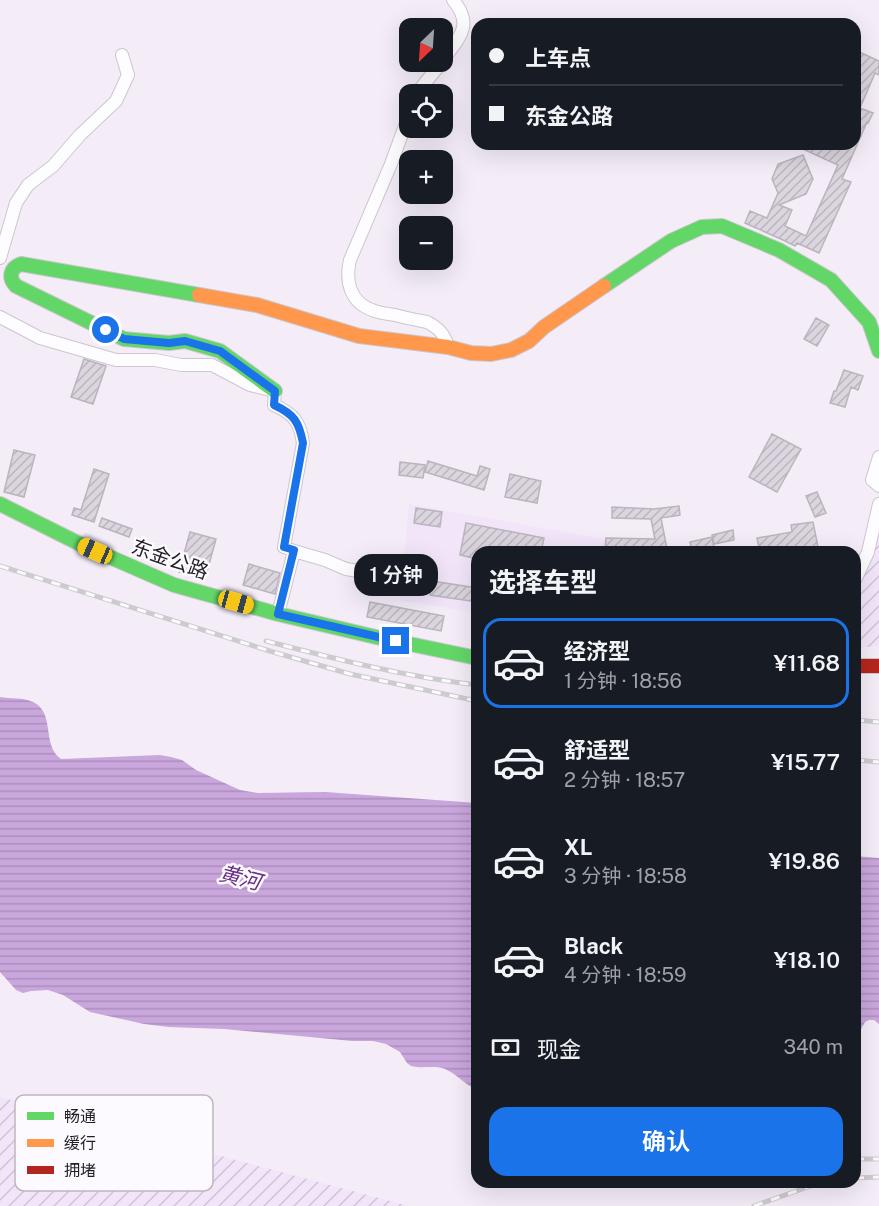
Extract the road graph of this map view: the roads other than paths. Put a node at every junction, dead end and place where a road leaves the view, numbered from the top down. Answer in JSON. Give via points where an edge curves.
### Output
{"nodes":[{"id":1,"x":453,"y":0,"type":"edge"},
{"id":2,"x":453,"y":46,"type":"edge"},
{"id":3,"x":122,"y":55,"type":"dead end"},
{"id":4,"x":433,"y":72,"type":"edge"},
{"id":5,"x":424,"y":84,"type":"edge"},
{"id":6,"x":400,"y":138,"type":"edge"},
{"id":7,"x":0,"y":258,"type":"edge"},
{"id":8,"x":10,"y":273,"type":"junction"},
{"id":9,"x":0,"y":317,"type":"edge"},
{"id":10,"x":448,"y":347,"type":"junction"},
{"id":11,"x":879,"y":351,"type":"edge"},
{"id":12,"x":275,"y":391,"type":"junction"},
{"id":13,"x":879,"y":457,"type":"edge"},
{"id":14,"x":879,"y":486,"type":"edge"},
{"id":15,"x":0,"y":504,"type":"edge"},
{"id":16,"x":879,"y":504,"type":"edge"},
{"id":17,"x":294,"y":550,"type":"junction"},
{"id":18,"x":861,"y":567,"type":"edge"},
{"id":19,"x":396,"y":577,"type":"dead end"},
{"id":20,"x":278,"y":614,"type":"junction"},
{"id":21,"x":471,"y":657,"type":"edge"},
{"id":22,"x":861,"y":666,"type":"edge"},
{"id":23,"x":879,"y":666,"type":"edge"}],
"edges":[{"from":1,"to":2,"type":"street","via":[[464,23],[463,32]]},
{"from":3,"to":7,"type":"street","via":[[128,75],[116,101],[53,166],[28,185],[16,203]]},
{"from":4,"to":5,"type":"street"},
{"from":6,"to":10,"type":"street","via":[[350,260],[348,284],[357,300],[372,310],[435,326]]},
{"from":7,"to":8,"type":"street","via":[[3,271]]},
{"from":8,"to":10,"type":"street","via":[[21,264],[257,305],[359,336]]},
{"from":8,"to":12,"type":"street","via":[[16,286],[124,339],[185,341],[220,351]]},
{"from":9,"to":12,"type":"street","via":[[40,338],[116,360],[212,365],[250,385]]},
{"from":10,"to":11,"type":"street","via":[[491,354],[511,350],[671,241],[702,227],[722,226],[779,250],[831,280],[869,322]]},
{"from":12,"to":17,"type":"street","via":[[274,405],[295,419],[303,443],[284,547]]},
{"from":13,"to":14,"type":"street","via":[[872,480]]},
{"from":15,"to":20,"type":"street","name":"东金公路","via":[[174,585]]},
{"from":16,"to":18,"type":"street"},
{"from":17,"to":19,"type":"street","via":[[346,569]]},
{"from":17,"to":20,"type":"street"},
{"from":20,"to":21,"type":"street","name":"东金公路"},
{"from":22,"to":23,"type":"street"}]}
